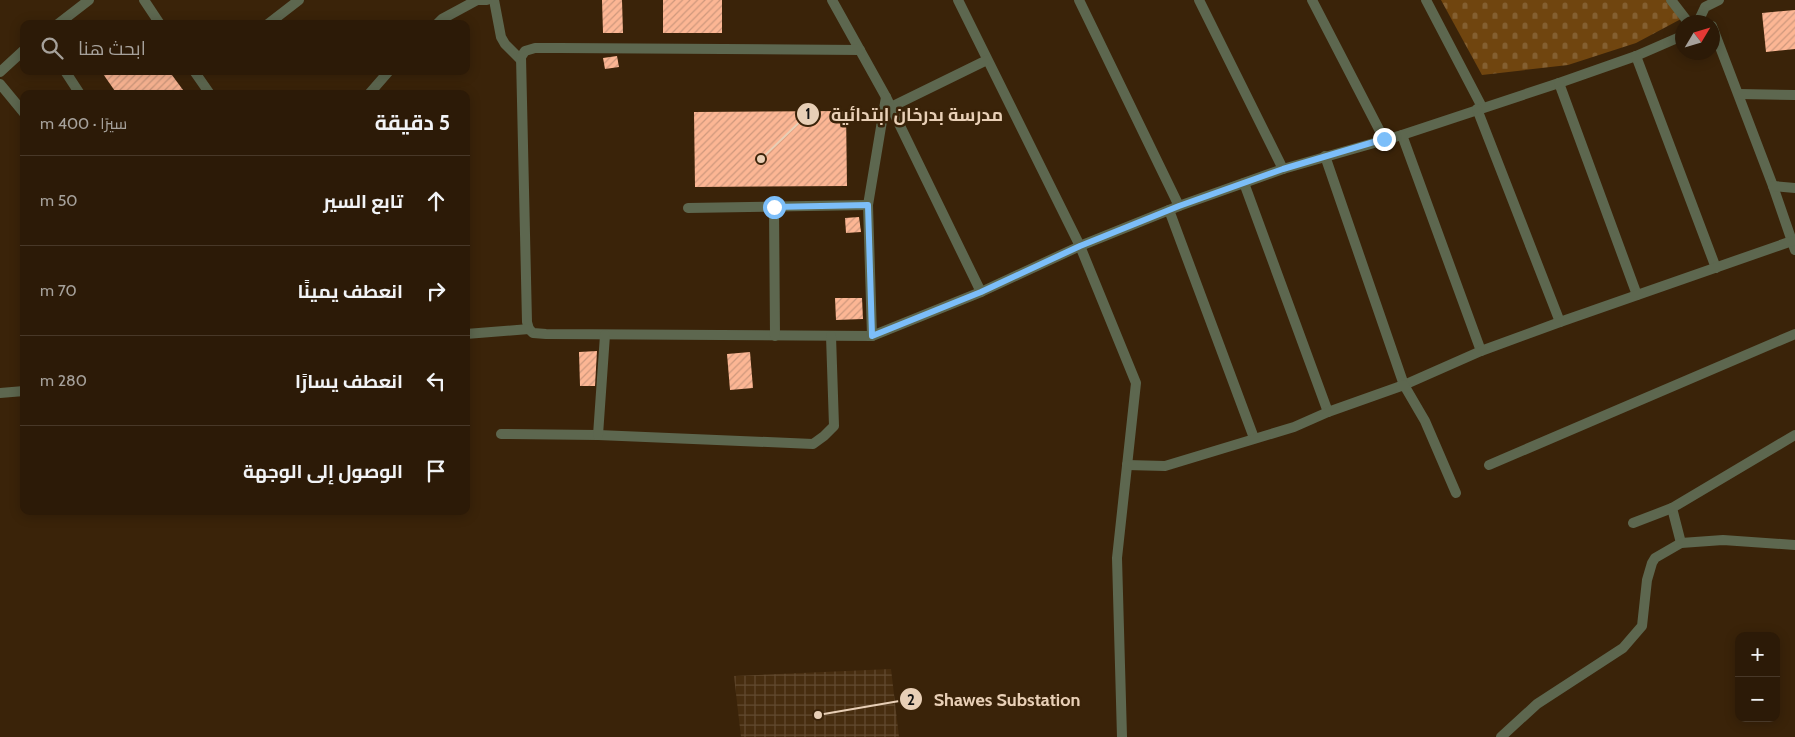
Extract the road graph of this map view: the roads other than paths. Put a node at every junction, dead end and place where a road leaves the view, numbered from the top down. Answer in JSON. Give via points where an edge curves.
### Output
{"nodes":[{"id":1,"x":90,"y":0,"type":"edge"},
{"id":2,"x":144,"y":0,"type":"edge"},
{"id":3,"x":300,"y":0,"type":"edge"},
{"id":4,"x":487,"y":0,"type":"edge"},
{"id":5,"x":494,"y":0,"type":"edge"},
{"id":6,"x":832,"y":0,"type":"edge"},
{"id":7,"x":958,"y":0,"type":"edge"},
{"id":8,"x":1078,"y":0,"type":"edge"},
{"id":9,"x":1199,"y":0,"type":"edge"},
{"id":10,"x":1312,"y":0,"type":"edge"},
{"id":11,"x":1426,"y":0,"type":"edge"},
{"id":12,"x":1671,"y":0,"type":"edge"},
{"id":13,"x":1719,"y":0,"type":"edge"},
{"id":14,"x":1705,"y":7,"type":"junction"},
{"id":15,"x":1683,"y":15,"type":"edge"},
{"id":16,"x":1701,"y":15,"type":"edge"},
{"id":17,"x":1708,"y":15,"type":"edge"},
{"id":18,"x":63,"y":20,"type":"edge"},
{"id":19,"x":157,"y":20,"type":"edge"},
{"id":20,"x":273,"y":20,"type":"edge"},
{"id":21,"x":441,"y":20,"type":"edge"},
{"id":22,"x":1675,"y":39,"type":"edge"},
{"id":23,"x":1720,"y":46,"type":"edge"},
{"id":24,"x":860,"y":50,"type":"junction"},
{"id":25,"x":20,"y":54,"type":"edge"},
{"id":26,"x":1636,"y":56,"type":"junction"},
{"id":27,"x":522,"y":60,"type":"junction"},
{"id":28,"x":987,"y":60,"type":"junction"},
{"id":29,"x":0,"y":72,"type":"edge"},
{"id":30,"x":68,"y":75,"type":"edge"},
{"id":31,"x":200,"y":75,"type":"edge"},
{"id":32,"x":385,"y":75,"type":"edge"},
{"id":33,"x":1559,"y":83,"type":"junction"},
{"id":34,"x":0,"y":84,"type":"edge"},
{"id":35,"x":77,"y":90,"type":"edge"},
{"id":36,"x":208,"y":90,"type":"edge"},
{"id":37,"x":372,"y":90,"type":"edge"},
{"id":38,"x":1739,"y":94,"type":"junction"},
{"id":39,"x":1795,"y":95,"type":"edge"},
{"id":40,"x":886,"y":97,"type":"junction"},
{"id":41,"x":20,"y":108,"type":"edge"},
{"id":42,"x":891,"y":108,"type":"junction"},
{"id":43,"x":1480,"y":108,"type":"junction"},
{"id":44,"x":1402,"y":135,"type":"junction"},
{"id":45,"x":1384,"y":139,"type":"junction"},
{"id":46,"x":1325,"y":156,"type":"junction"},
{"id":47,"x":1283,"y":169,"type":"junction"},
{"id":48,"x":1244,"y":183,"type":"junction"},
{"id":49,"x":1773,"y":186,"type":"junction"},
{"id":50,"x":1795,"y":188,"type":"edge"},
{"id":51,"x":868,"y":205,"type":"junction"},
{"id":52,"x":1179,"y":206,"type":"junction"},
{"id":53,"x":774,"y":207,"type":"junction"},
{"id":54,"x":688,"y":208,"type":"dead end"},
{"id":55,"x":1168,"y":210,"type":"junction"},
{"id":56,"x":1080,"y":246,"type":"junction"},
{"id":57,"x":1793,"y":246,"type":"edge"},
{"id":58,"x":1716,"y":268,"type":"junction"},
{"id":59,"x":981,"y":292,"type":"junction"},
{"id":60,"x":1637,"y":295,"type":"junction"},
{"id":61,"x":1560,"y":322,"type":"junction"},
{"id":62,"x":529,"y":329,"type":"junction"},
{"id":63,"x":470,"y":334,"type":"edge"},
{"id":64,"x":1795,"y":334,"type":"edge"},
{"id":65,"x":605,"y":335,"type":"junction"},
{"id":66,"x":775,"y":336,"type":"junction"},
{"id":67,"x":831,"y":336,"type":"junction"},
{"id":68,"x":872,"y":336,"type":"junction"},
{"id":69,"x":1481,"y":351,"type":"junction"},
{"id":70,"x":1404,"y":385,"type":"junction"},
{"id":71,"x":20,"y":392,"type":"edge"},
{"id":72,"x":0,"y":394,"type":"edge"},
{"id":73,"x":1328,"y":412,"type":"junction"},
{"id":74,"x":502,"y":434,"type":"dead end"},
{"id":75,"x":598,"y":435,"type":"junction"},
{"id":76,"x":1795,"y":436,"type":"edge"},
{"id":77,"x":1254,"y":438,"type":"junction"},
{"id":78,"x":1127,"y":465,"type":"junction"},
{"id":79,"x":1489,"y":465,"type":"dead end"},
{"id":80,"x":1456,"y":493,"type":"dead end"},
{"id":81,"x":1672,"y":508,"type":"junction"},
{"id":82,"x":1632,"y":523,"type":"dead end"},
{"id":83,"x":1680,"y":543,"type":"junction"},
{"id":84,"x":1795,"y":545,"type":"edge"},
{"id":85,"x":1122,"y":737,"type":"edge"},
{"id":86,"x":1500,"y":737,"type":"edge"}],
"edges":[{"from":1,"to":18,"type":"street"},
{"from":2,"to":19,"type":"street"},
{"from":3,"to":20,"type":"street"},
{"from":4,"to":21,"type":"street","via":[[476,0]]},
{"from":5,"to":27,"type":"street","via":[[501,37]]},
{"from":6,"to":24,"type":"street"},
{"from":7,"to":28,"type":"street"},
{"from":8,"to":52,"type":"street"},
{"from":9,"to":47,"type":"street"},
{"from":10,"to":45,"type":"street"},
{"from":11,"to":43,"type":"street"},
{"from":12,"to":15,"type":"street"},
{"from":13,"to":14,"type":"street"},
{"from":14,"to":16,"type":"street"},
{"from":14,"to":17,"type":"street"},
{"from":22,"to":26,"type":"street"},
{"from":23,"to":38,"type":"street"},
{"from":24,"to":27,"type":"street","via":[[559,48],[525,50]]},
{"from":24,"to":40,"type":"street"},
{"from":25,"to":29,"type":"street"},
{"from":26,"to":33,"type":"street"},
{"from":26,"to":58,"type":"street"},
{"from":27,"to":62,"type":"street"},
{"from":28,"to":42,"type":"street"},
{"from":28,"to":56,"type":"street"},
{"from":30,"to":35,"type":"street"},
{"from":31,"to":36,"type":"street"},
{"from":32,"to":37,"type":"street"},
{"from":33,"to":43,"type":"street"},
{"from":33,"to":60,"type":"street"},
{"from":34,"to":41,"type":"street"},
{"from":38,"to":39,"type":"street"},
{"from":38,"to":49,"type":"street"},
{"from":40,"to":42,"type":"street"},
{"from":40,"to":51,"type":"street"},
{"from":42,"to":59,"type":"street"},
{"from":43,"to":44,"type":"street"},
{"from":43,"to":61,"type":"street"},
{"from":44,"to":45,"type":"street"},
{"from":44,"to":69,"type":"street"},
{"from":45,"to":46,"type":"street"},
{"from":46,"to":47,"type":"street"},
{"from":46,"to":70,"type":"street"},
{"from":47,"to":48,"type":"street"},
{"from":48,"to":52,"type":"street"},
{"from":48,"to":73,"type":"street"},
{"from":49,"to":50,"type":"street"},
{"from":49,"to":57,"type":"street"},
{"from":51,"to":53,"type":"street"},
{"from":51,"to":68,"type":"street"},
{"from":52,"to":55,"type":"street"},
{"from":53,"to":54,"type":"street"},
{"from":53,"to":66,"type":"street"},
{"from":55,"to":56,"type":"street"},
{"from":55,"to":77,"type":"street"},
{"from":56,"to":59,"type":"street"},
{"from":56,"to":78,"type":"street","via":[[1136,383]]},
{"from":57,"to":58,"type":"street"},
{"from":58,"to":60,"type":"street"},
{"from":59,"to":68,"type":"street"},
{"from":60,"to":61,"type":"street"},
{"from":61,"to":69,"type":"street"},
{"from":62,"to":63,"type":"street"},
{"from":62,"to":65,"type":"street","via":[[533,333]]},
{"from":64,"to":79,"type":"street"},
{"from":65,"to":66,"type":"street"},
{"from":65,"to":75,"type":"street"},
{"from":66,"to":67,"type":"street"},
{"from":67,"to":68,"type":"street"},
{"from":67,"to":75,"type":"street","via":[[834,426],[813,444]]},
{"from":69,"to":70,"type":"street"},
{"from":70,"to":73,"type":"street"},
{"from":70,"to":80,"type":"street","via":[[1425,421]]},
{"from":71,"to":72,"type":"street"},
{"from":73,"to":77,"type":"street","via":[[1294,427]]},
{"from":74,"to":75,"type":"street"},
{"from":76,"to":81,"type":"street"},
{"from":77,"to":78,"type":"street","via":[[1165,466]]},
{"from":78,"to":85,"type":"street","via":[[1117,558]]},
{"from":81,"to":82,"type":"street"},
{"from":81,"to":83,"type":"street"},
{"from":83,"to":84,"type":"street","via":[[1723,540]]},
{"from":83,"to":86,"type":"street","via":[[1652,563],[1642,626],[1623,648],[1537,704]]}]}
